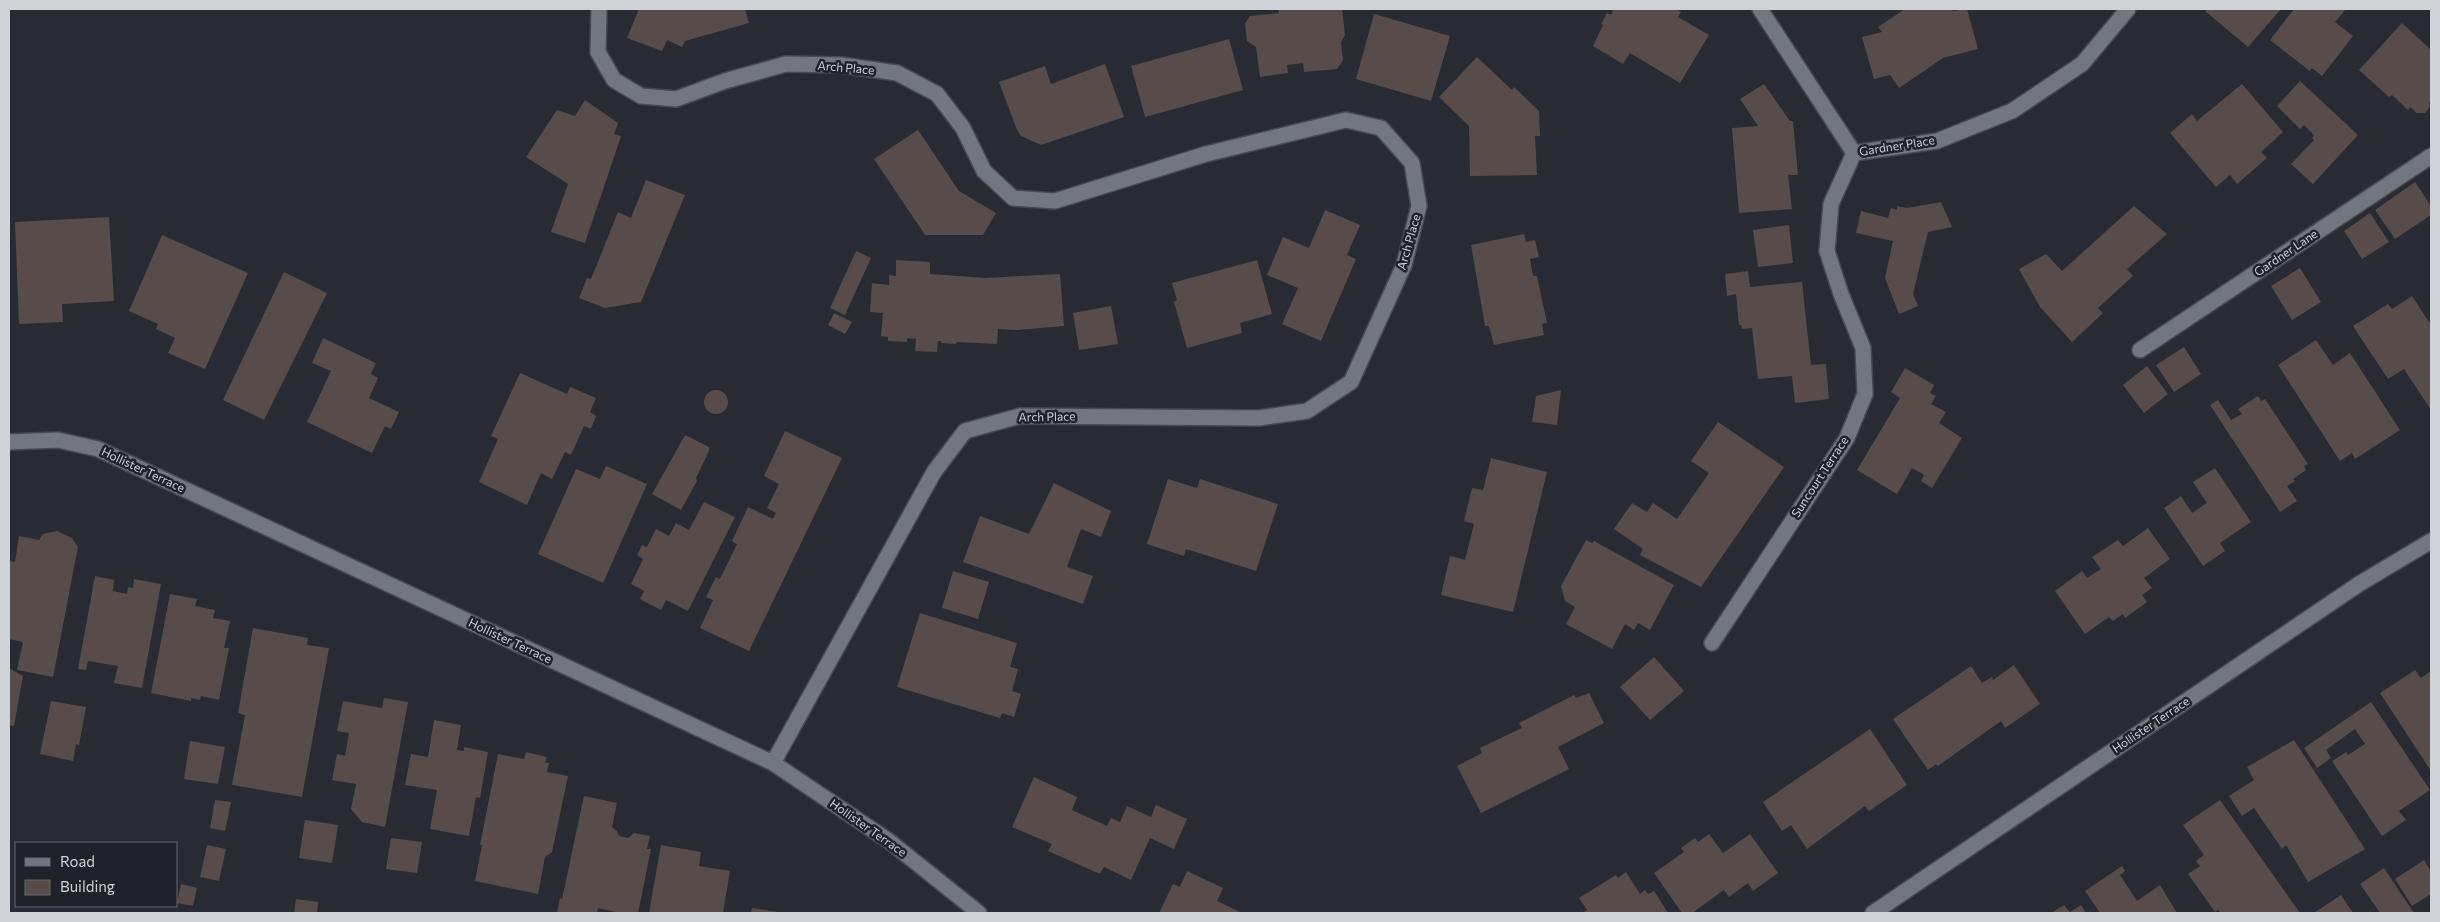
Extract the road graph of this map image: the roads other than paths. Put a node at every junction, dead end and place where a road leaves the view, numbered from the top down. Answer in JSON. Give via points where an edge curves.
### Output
{"nodes":[{"id":1,"x":598,"y":9,"type":"edge"},
{"id":2,"x":1760,"y":9,"type":"edge"},
{"id":3,"x":2128,"y":9,"type":"edge"},
{"id":4,"x":1854,"y":153,"type":"junction"},
{"id":5,"x":2431,"y":156,"type":"edge"},
{"id":6,"x":2140,"y":350,"type":"dead end"},
{"id":7,"x":9,"y":442,"type":"edge"},
{"id":8,"x":2431,"y":541,"type":"edge"},
{"id":9,"x":1712,"y":643,"type":"dead end"},
{"id":10,"x":774,"y":763,"type":"junction"},
{"id":11,"x":978,"y":913,"type":"edge"},
{"id":12,"x":1873,"y":913,"type":"edge"}],
"edges":[{"from":1,"to":10,"type":"street","name":"Arch Place","via":[[598,52],[614,80],[641,96],[676,99],[786,64],[841,65],[897,73],[937,94],[963,128],[984,171],[1013,198],[1055,201],[1206,154],[1346,120],[1382,128],[1412,163],[1419,206],[1404,265],[1351,382],[1307,410],[1258,418],[1020,416],[965,431],[934,472]]},
{"from":2,"to":4,"type":"street","name":"Gardner Place"},
{"from":3,"to":4,"type":"street","name":"Gardner Place","via":[[2082,64],[2012,111],[1937,141]]},
{"from":4,"to":9,"type":"street","name":"Suncourt Terrace","via":[[1832,204],[1827,251],[1863,348],[1865,394],[1847,438]]},
{"from":5,"to":6,"type":"street","name":"Gardner Lane"},
{"from":7,"to":10,"type":"street","name":"Hollister Terrace","via":[[58,440],[98,449]]},
{"from":8,"to":12,"type":"street","name":"Hollister Terrace","via":[[2359,584]]},
{"from":10,"to":11,"type":"street","name":"Hollister Terrace","via":[[889,841]]}]}
